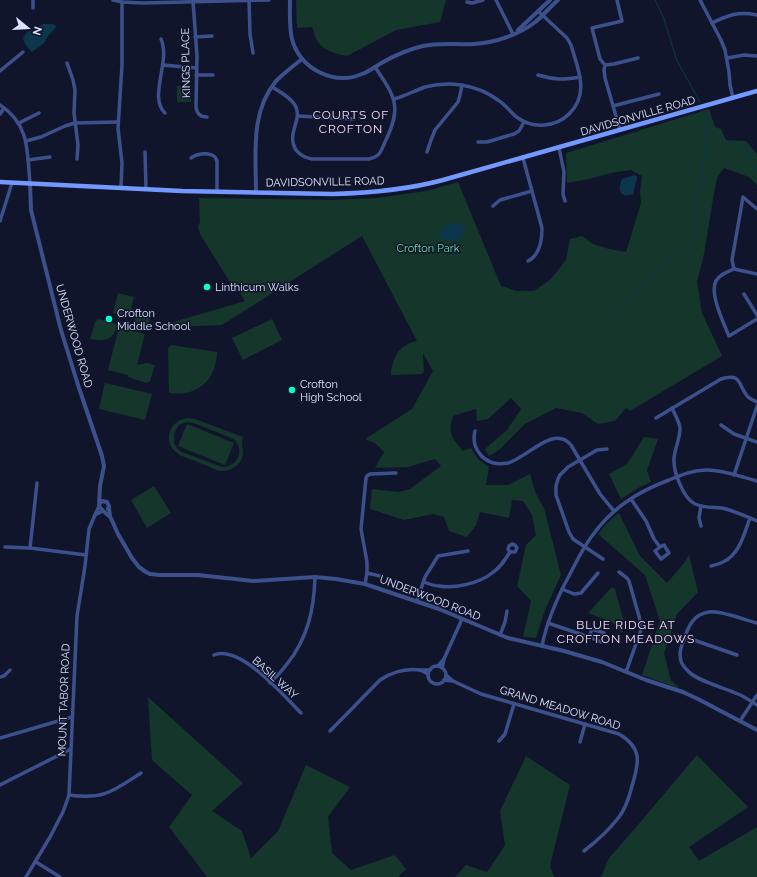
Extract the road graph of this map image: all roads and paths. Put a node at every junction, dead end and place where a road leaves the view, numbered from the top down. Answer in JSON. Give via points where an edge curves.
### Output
{"nodes":[{"id":1,"x":33,"y":0,"type":"edge"},
{"id":2,"x":113,"y":0,"type":"edge"},
{"id":3,"x":249,"y":0,"type":"edge"},
{"id":4,"x":269,"y":0,"type":"edge"},
{"id":5,"x":290,"y":0,"type":"edge"},
{"id":6,"x":483,"y":0,"type":"edge"},
{"id":7,"x":496,"y":0,"type":"edge"},
{"id":8,"x":550,"y":0,"type":"edge"},
{"id":9,"x":558,"y":0,"type":"edge"},
{"id":10,"x":617,"y":0,"type":"edge"},
{"id":11,"x":700,"y":0,"type":"edge"},
{"id":12,"x":193,"y":1,"type":"edge"},
{"id":13,"x":122,"y":2,"type":"junction"},
{"id":14,"x":467,"y":2,"type":"dead end"},
{"id":15,"x":33,"y":8,"type":"dead end"},
{"id":16,"x":538,"y":11,"type":"junction"},
{"id":17,"x":543,"y":15,"type":"junction"},
{"id":18,"x":757,"y":15,"type":"edge"},
{"id":19,"x":712,"y":23,"type":"junction"},
{"id":20,"x":513,"y":34,"type":"junction"},
{"id":21,"x":212,"y":36,"type":"dead end"},
{"id":22,"x":195,"y":37,"type":"junction"},
{"id":23,"x":161,"y":39,"type":"dead end"},
{"id":24,"x":23,"y":52,"type":"dead end"},
{"id":25,"x":253,"y":53,"type":"dead end"},
{"id":26,"x":757,"y":56,"type":"edge"},
{"id":27,"x":638,"y":58,"type":"dead end"},
{"id":28,"x":727,"y":58,"type":"junction"},
{"id":29,"x":302,"y":59,"type":"junction"},
{"id":30,"x":67,"y":62,"type":"dead end"},
{"id":31,"x":163,"y":65,"type":"junction"},
{"id":32,"x":605,"y":66,"type":"junction"},
{"id":33,"x":375,"y":67,"type":"junction"},
{"id":34,"x":196,"y":68,"type":"junction"},
{"id":35,"x":0,"y":71,"type":"edge"},
{"id":36,"x":196,"y":74,"type":"junction"},
{"id":37,"x":213,"y":75,"type":"dead end"},
{"id":38,"x":538,"y":75,"type":"dead end"},
{"id":39,"x":580,"y":77,"type":"junction"},
{"id":40,"x":462,"y":85,"type":"junction"},
{"id":41,"x":272,"y":87,"type":"junction"},
{"id":42,"x":757,"y":91,"type":"edge"},
{"id":43,"x":659,"y":94,"type":"dead end"},
{"id":44,"x":733,"y":98,"type":"junction"},
{"id":45,"x":394,"y":99,"type":"junction"},
{"id":46,"x":2,"y":106,"type":"edge"},
{"id":47,"x":613,"y":106,"type":"junction"},
{"id":48,"x":39,"y":113,"type":"dead end"},
{"id":49,"x":165,"y":113,"type":"dead end"},
{"id":50,"x":0,"y":114,"type":"edge"},
{"id":51,"x":298,"y":116,"type":"junction"},
{"id":52,"x":207,"y":117,"type":"dead end"},
{"id":53,"x":354,"y":119,"type":"dead end"},
{"id":54,"x":118,"y":122,"type":"junction"},
{"id":55,"x":524,"y":122,"type":"junction"},
{"id":56,"x":19,"y":123,"type":"junction"},
{"id":57,"x":75,"y":123,"type":"junction"},
{"id":58,"x":620,"y":130,"type":"junction"},
{"id":59,"x":26,"y":141,"type":"junction"},
{"id":60,"x":478,"y":142,"type":"dead end"},
{"id":61,"x":559,"y":148,"type":"junction"},
{"id":62,"x":145,"y":152,"type":"dead end"},
{"id":63,"x":427,"y":152,"type":"dead end"},
{"id":64,"x":50,"y":157,"type":"dead end"},
{"id":65,"x":191,"y":158,"type":"dead end"},
{"id":66,"x":523,"y":158,"type":"junction"},
{"id":67,"x":77,"y":159,"type":"dead end"},
{"id":68,"x":28,"y":160,"type":"junction"},
{"id":69,"x":0,"y":182,"type":"edge"},
{"id":70,"x":12,"y":183,"type":"junction"},
{"id":71,"x":30,"y":184,"type":"junction"},
{"id":72,"x":121,"y":188,"type":"junction"},
{"id":73,"x":146,"y":190,"type":"junction"},
{"id":74,"x":217,"y":191,"type":"junction"},
{"id":75,"x":532,"y":191,"type":"junction"},
{"id":76,"x":256,"y":192,"type":"junction"},
{"id":77,"x":565,"y":201,"type":"dead end"},
{"id":78,"x":493,"y":206,"type":"dead end"},
{"id":79,"x":757,"y":209,"type":"edge"},
{"id":80,"x":0,"y":221,"type":"edge"},
{"id":81,"x":528,"y":261,"type":"dead end"},
{"id":82,"x":734,"y":269,"type":"junction"},
{"id":83,"x":757,"y":274,"type":"edge"},
{"id":84,"x":744,"y":294,"type":"dead end"},
{"id":85,"x":757,"y":315,"type":"edge"},
{"id":86,"x":757,"y":319,"type":"edge"},
{"id":87,"x":757,"y":402,"type":"edge"},
{"id":88,"x":757,"y":406,"type":"edge"},
{"id":89,"x":672,"y":408,"type":"junction"},
{"id":90,"x":656,"y":418,"type":"dead end"},
{"id":91,"x":721,"y":425,"type":"dead end"},
{"id":92,"x":475,"y":431,"type":"dead end"},
{"id":93,"x":746,"y":438,"type":"junction"},
{"id":94,"x":757,"y":442,"type":"edge"},
{"id":95,"x":606,"y":449,"type":"dead end"},
{"id":96,"x":580,"y":460,"type":"junction"},
{"id":97,"x":396,"y":473,"type":"dead end"},
{"id":98,"x":734,"y":475,"type":"junction"},
{"id":99,"x":677,"y":477,"type":"junction"},
{"id":100,"x":757,"y":481,"type":"edge"},
{"id":101,"x":37,"y":483,"type":"dead end"},
{"id":102,"x":100,"y":492,"type":"junction"},
{"id":103,"x":631,"y":499,"type":"junction"},
{"id":104,"x":106,"y":501,"type":"junction"},
{"id":105,"x":99,"y":505,"type":"junction"},
{"id":106,"x":701,"y":506,"type":"junction"},
{"id":107,"x":109,"y":508,"type":"junction"},
{"id":108,"x":103,"y":511,"type":"junction"},
{"id":109,"x":614,"y":511,"type":"junction"},
{"id":110,"x":95,"y":515,"type":"junction"},
{"id":111,"x":110,"y":516,"type":"junction"},
{"id":112,"x":750,"y":518,"type":"junction"},
{"id":113,"x":757,"y":521,"type":"edge"},
{"id":114,"x":701,"y":526,"type":"dead end"},
{"id":115,"x":5,"y":547,"type":"dead end"},
{"id":116,"x":660,"y":547,"type":"dead end"},
{"id":117,"x":30,"y":548,"type":"junction"},
{"id":118,"x":584,"y":548,"type":"junction"},
{"id":119,"x":468,"y":551,"type":"dead end"},
{"id":120,"x":510,"y":552,"type":"dead end"},
{"id":121,"x":86,"y":554,"type":"junction"},
{"id":122,"x":603,"y":559,"type":"dead end"},
{"id":123,"x":711,"y":566,"type":"dead end"},
{"id":124,"x":619,"y":572,"type":"dead end"},
{"id":125,"x":368,"y":573,"type":"junction"},
{"id":126,"x":598,"y":573,"type":"dead end"},
{"id":127,"x":380,"y":576,"type":"dead end"},
{"id":128,"x":316,"y":577,"type":"junction"},
{"id":129,"x":424,"y":582,"type":"junction"},
{"id":130,"x":365,"y":584,"type":"junction"},
{"id":131,"x":562,"y":590,"type":"junction"},
{"id":132,"x":417,"y":601,"type":"junction"},
{"id":133,"x":507,"y":611,"type":"dead end"},
{"id":134,"x":462,"y":619,"type":"junction"},
{"id":135,"x":548,"y":622,"type":"junction"},
{"id":136,"x":757,"y":623,"type":"edge"},
{"id":137,"x":500,"y":635,"type":"junction"},
{"id":138,"x":589,"y":637,"type":"junction"},
{"id":139,"x":685,"y":637,"type":"junction"},
{"id":140,"x":542,"y":646,"type":"junction"},
{"id":141,"x":214,"y":655,"type":"dead end"},
{"id":142,"x":737,"y":655,"type":"dead end"},
{"id":143,"x":440,"y":667,"type":"junction"},
{"id":144,"x":10,"y":670,"type":"dead end"},
{"id":145,"x":429,"y":672,"type":"junction"},
{"id":146,"x":626,"y":672,"type":"junction"},
{"id":147,"x":446,"y":675,"type":"junction"},
{"id":148,"x":0,"y":677,"type":"edge"},
{"id":149,"x":444,"y":680,"type":"junction"},
{"id":150,"x":453,"y":681,"type":"junction"},
{"id":151,"x":270,"y":683,"type":"junction"},
{"id":152,"x":757,"y":695,"type":"edge"},
{"id":153,"x":752,"y":702,"type":"junction"},
{"id":154,"x":514,"y":704,"type":"junction"},
{"id":155,"x":757,"y":705,"type":"edge"},
{"id":156,"x":301,"y":713,"type":"dead end"},
{"id":157,"x":72,"y":717,"type":"junction"},
{"id":158,"x":740,"y":721,"type":"junction"},
{"id":159,"x":585,"y":724,"type":"junction"},
{"id":160,"x":330,"y":730,"type":"dead end"},
{"id":161,"x":757,"y":730,"type":"edge"},
{"id":162,"x":0,"y":738,"type":"edge"},
{"id":163,"x":498,"y":741,"type":"dead end"},
{"id":164,"x":580,"y":742,"type":"dead end"},
{"id":165,"x":71,"y":749,"type":"junction"},
{"id":166,"x":141,"y":773,"type":"dead end"},
{"id":167,"x":0,"y":785,"type":"edge"},
{"id":168,"x":69,"y":795,"type":"junction"},
{"id":169,"x":584,"y":851,"type":"dead end"},
{"id":170,"x":36,"y":862,"type":"junction"},
{"id":171,"x":26,"y":877,"type":"edge"},
{"id":172,"x":60,"y":877,"type":"edge"}],
"edges":[{"from":1,"to":15,"type":"street"},
{"from":2,"to":13,"type":"street"},
{"from":3,"to":4,"type":"street"},
{"from":3,"to":12,"type":"street"},
{"from":3,"to":25,"type":"street"},
{"from":5,"to":29,"type":"street","via":[[291,35]]},
{"from":6,"to":14,"type":"street"},
{"from":7,"to":20,"type":"street"},
{"from":8,"to":16,"type":"street"},
{"from":9,"to":17,"type":"street"},
{"from":10,"to":32,"type":"street","via":[[622,21],[592,28],[600,59]]},
{"from":11,"to":19,"type":"street"},
{"from":12,"to":13,"type":"street"},
{"from":12,"to":22,"type":"street","name":"KINGS PLACE"},
{"from":13,"to":54,"type":"street","via":[[122,65]]},
{"from":16,"to":17,"type":"street"},
{"from":16,"to":20,"type":"street"},
{"from":17,"to":20,"type":"street"},
{"from":17,"to":39,"type":"street","via":[[571,45]]},
{"from":18,"to":19,"type":"street","via":[[730,15]]},
{"from":19,"to":28,"type":"street"},
{"from":20,"to":33,"type":"street","via":[[484,43],[424,46],[403,52]]},
{"from":21,"to":22,"type":"street"},
{"from":22,"to":34,"type":"street","name":"KINGS PLACE"},
{"from":23,"to":31,"type":"street","via":[[164,47]]},
{"from":24,"to":35,"type":"street"},
{"from":26,"to":28,"type":"street"},
{"from":27,"to":32,"type":"street"},
{"from":28,"to":44,"type":"street"},
{"from":29,"to":33,"type":"street","via":[[320,73],[338,78],[358,76]]},
{"from":29,"to":41,"type":"street"},
{"from":30,"to":57,"type":"street","via":[[75,90]]},
{"from":31,"to":34,"type":"street"},
{"from":31,"to":49,"type":"street","via":[[158,93],[160,105]]},
{"from":32,"to":47,"type":"street","via":[[605,78]]},
{"from":33,"to":45,"type":"street"},
{"from":34,"to":36,"type":"street","name":"KINGS PLACE"},
{"from":36,"to":37,"type":"street"},
{"from":36,"to":52,"type":"street","name":"KINGS PLACE","via":[[197,111],[199,115]]},
{"from":38,"to":39,"type":"street","via":[[558,80]]},
{"from":39,"to":55,"type":"street","via":[[578,101],[564,119],[542,125]]},
{"from":40,"to":45,"type":"street","via":[[431,86]]},
{"from":40,"to":55,"type":"street","via":[[486,93]]},
{"from":40,"to":63,"type":"street","via":[[458,102],[435,130]]},
{"from":41,"to":51,"type":"street","via":[[293,103]]},
{"from":41,"to":76,"type":"street","via":[[264,100],[257,123]]},
{"from":42,"to":44,"type":"main road","name":"DAVIDSONVILLE ROAD"},
{"from":43,"to":47,"type":"street"},
{"from":44,"to":58,"type":"main road","name":"DAVIDSONVILLE ROAD"},
{"from":45,"to":51,"type":"street","via":[[395,118],[391,131],[379,155],[369,159],[303,156],[295,149],[292,139]]},
{"from":46,"to":50,"type":"street"},
{"from":46,"to":56,"type":"street"},
{"from":47,"to":58,"type":"street"},
{"from":48,"to":56,"type":"street"},
{"from":51,"to":53,"type":"street"},
{"from":54,"to":57,"type":"street"},
{"from":54,"to":72,"type":"street"},
{"from":55,"to":60,"type":"street","via":[[514,134]]},
{"from":56,"to":59,"type":"street"},
{"from":57,"to":59,"type":"street","via":[[41,138]]},
{"from":57,"to":67,"type":"street"},
{"from":58,"to":61,"type":"main road","name":"DAVIDSONVILLE ROAD"},
{"from":59,"to":68,"type":"street"},
{"from":61,"to":66,"type":"main road","name":"DAVIDSONVILLE ROAD"},
{"from":61,"to":77,"type":"street","via":[[564,172]]},
{"from":62,"to":73,"type":"street"},
{"from":64,"to":68,"type":"street"},
{"from":65,"to":74,"type":"street","via":[[196,154],[211,154],[216,157]]},
{"from":66,"to":75,"type":"street"},
{"from":66,"to":76,"type":"main road","name":"DAVIDSONVILLE ROAD","via":[[391,191],[357,194]]},
{"from":68,"to":71,"type":"street"},
{"from":69,"to":70,"type":"main road","name":"DAVIDSONVILLE ROAD"},
{"from":70,"to":71,"type":"main road","name":"DAVIDSONVILLE ROAD"},
{"from":70,"to":80,"type":"street"},
{"from":71,"to":72,"type":"main road","name":"DAVIDSONVILLE ROAD"},
{"from":71,"to":102,"type":"street","name":"UNDERWOOD ROAD","via":[[31,210],[60,325],[102,456],[104,466]]},
{"from":72,"to":73,"type":"main road","name":"DAVIDSONVILLE ROAD"},
{"from":73,"to":74,"type":"main road","name":"DAVIDSONVILLE ROAD"},
{"from":74,"to":76,"type":"main road","name":"DAVIDSONVILLE ROAD"},
{"from":75,"to":78,"type":"street","via":[[500,200]]},
{"from":75,"to":81,"type":"street","via":[[542,233],[536,254]]},
{"from":79,"to":82,"type":"street","via":[[743,198],[732,260]]},
{"from":82,"to":83,"type":"street"},
{"from":82,"to":86,"type":"street","via":[[719,277],[714,290],[719,312],[729,336]]},
{"from":84,"to":85,"type":"street"},
{"from":87,"to":89,"type":"street","via":[[749,397],[736,379],[728,377]]},
{"from":88,"to":93,"type":"street"},
{"from":89,"to":90,"type":"street"},
{"from":89,"to":99,"type":"street","via":[[680,429],[674,460]]},
{"from":91,"to":93,"type":"street","via":[[730,433]]},
{"from":92,"to":96,"type":"street","via":[[474,439],[478,451],[485,459],[495,463],[513,461],[551,438],[569,442]]},
{"from":93,"to":94,"type":"street"},
{"from":93,"to":98,"type":"street"},
{"from":95,"to":96,"type":"street","via":[[597,450]]},
{"from":96,"to":109,"type":"street","via":[[602,497]]},
{"from":96,"to":118,"type":"street","via":[[562,472],[556,486],[556,495],[571,536]]},
{"from":97,"to":125,"type":"street","via":[[370,474],[366,478],[361,529]]},
{"from":98,"to":99,"type":"street","via":[[706,470]]},
{"from":98,"to":100,"type":"street"},
{"from":99,"to":103,"type":"street"},
{"from":99,"to":106,"type":"street","via":[[688,498]]},
{"from":101,"to":117,"type":"street"},
{"from":102,"to":104,"type":"street"},
{"from":102,"to":105,"type":"street","name":"UNDERWOOD ROAD"},
{"from":103,"to":109,"type":"street"},
{"from":103,"to":116,"type":"street"},
{"from":104,"to":105,"type":"street"},
{"from":104,"to":107,"type":"street"},
{"from":105,"to":108,"type":"street"},
{"from":105,"to":110,"type":"street","name":"MOUNT TABOR ROAD"},
{"from":106,"to":112,"type":"street","via":[[727,510]]},
{"from":106,"to":114,"type":"street"},
{"from":107,"to":108,"type":"street"},
{"from":107,"to":111,"type":"street","name":"UNDERWOOD ROAD"},
{"from":108,"to":110,"type":"street"},
{"from":108,"to":111,"type":"street","name":"UNDERWOOD ROAD"},
{"from":109,"to":118,"type":"street"},
{"from":110,"to":121,"type":"street","name":"MOUNT TABOR ROAD","via":[[89,529]]},
{"from":111,"to":128,"type":"street","name":"UNDERWOOD ROAD","via":[[136,563],[150,574],[198,574],[253,581]]},
{"from":112,"to":113,"type":"street"},
{"from":112,"to":123,"type":"street","via":[[735,552],[723,562]]},
{"from":115,"to":117,"type":"street"},
{"from":117,"to":121,"type":"street"},
{"from":118,"to":122,"type":"street"},
{"from":118,"to":131,"type":"street"},
{"from":119,"to":129,"type":"street","via":[[438,556]]},
{"from":120,"to":129,"type":"street","via":[[493,573],[478,581],[444,587]]},
{"from":121,"to":157,"type":"street","name":"MOUNT TABOR ROAD","via":[[77,616]]},
{"from":124,"to":146,"type":"street","via":[[629,581],[642,627]]},
{"from":125,"to":127,"type":"street"},
{"from":125,"to":130,"type":"street"},
{"from":126,"to":131,"type":"street","via":[[581,593],[574,594]]},
{"from":128,"to":130,"type":"street","name":"UNDERWOOD ROAD"},
{"from":128,"to":151,"type":"street","via":[[311,614],[304,636],[287,664]]},
{"from":129,"to":132,"type":"street"},
{"from":130,"to":132,"type":"street","name":"UNDERWOOD ROAD"},
{"from":131,"to":135,"type":"street"},
{"from":132,"to":134,"type":"street","name":"UNDERWOOD ROAD"},
{"from":133,"to":137,"type":"street"},
{"from":134,"to":137,"type":"street","name":"UNDERWOOD ROAD"},
{"from":134,"to":143,"type":"street"},
{"from":135,"to":138,"type":"street"},
{"from":135,"to":140,"type":"street"},
{"from":136,"to":139,"type":"street","via":[[707,612],[693,620]]},
{"from":137,"to":140,"type":"street","name":"UNDERWOOD ROAD"},
{"from":138,"to":138,"type":"street","via":[[592,629],[604,633],[601,642]]},
{"from":139,"to":142,"type":"street"},
{"from":139,"to":153,"type":"street","via":[[681,661],[689,673]]},
{"from":140,"to":146,"type":"street","name":"UNDERWOOD ROAD","via":[[602,662]]},
{"from":141,"to":151,"type":"street","name":"BASIL WAY","via":[[221,653],[238,658],[256,669]]},
{"from":143,"to":145,"type":"street","via":[[434,666]]},
{"from":143,"to":147,"type":"street"},
{"from":144,"to":148,"type":"street"},
{"from":145,"to":149,"type":"street","via":[[429,679],[433,682],[440,683]]},
{"from":145,"to":160,"type":"street","via":[[414,669],[388,675]]},
{"from":146,"to":158,"type":"street","name":"UNDERWOOD ROAD","via":[[690,695]]},
{"from":147,"to":149,"type":"street"},
{"from":147,"to":150,"type":"street","name":"GRAND MEADOW ROAD"},
{"from":149,"to":150,"type":"street","name":"GRAND MEADOW ROAD"},
{"from":150,"to":154,"type":"street","name":"GRAND MEADOW ROAD","via":[[481,694]]},
{"from":151,"to":156,"type":"street","name":"BASIL WAY"},
{"from":152,"to":153,"type":"street"},
{"from":153,"to":155,"type":"street"},
{"from":153,"to":158,"type":"street"},
{"from":154,"to":159,"type":"street","name":"GRAND MEADOW ROAD"},
{"from":154,"to":163,"type":"street","via":[[505,734]]},
{"from":157,"to":162,"type":"street"},
{"from":157,"to":165,"type":"street","name":"MOUNT TABOR ROAD"},
{"from":158,"to":161,"type":"street","name":"UNDERWOOD ROAD"},
{"from":159,"to":164,"type":"street"},
{"from":159,"to":169,"type":"street","name":"GRAND MEADOW ROAD","via":[[626,738],[636,751],[638,766],[625,808],[604,835]]},
{"from":165,"to":167,"type":"street"},
{"from":165,"to":168,"type":"street","name":"MOUNT TABOR ROAD"},
{"from":166,"to":168,"type":"street","via":[[119,788],[102,795]]},
{"from":168,"to":170,"type":"street","name":"MOUNT TABOR ROAD","via":[[63,812]]},
{"from":170,"to":171,"type":"street","name":"MOUNT TABOR ROAD"},
{"from":170,"to":172,"type":"street"}]}
